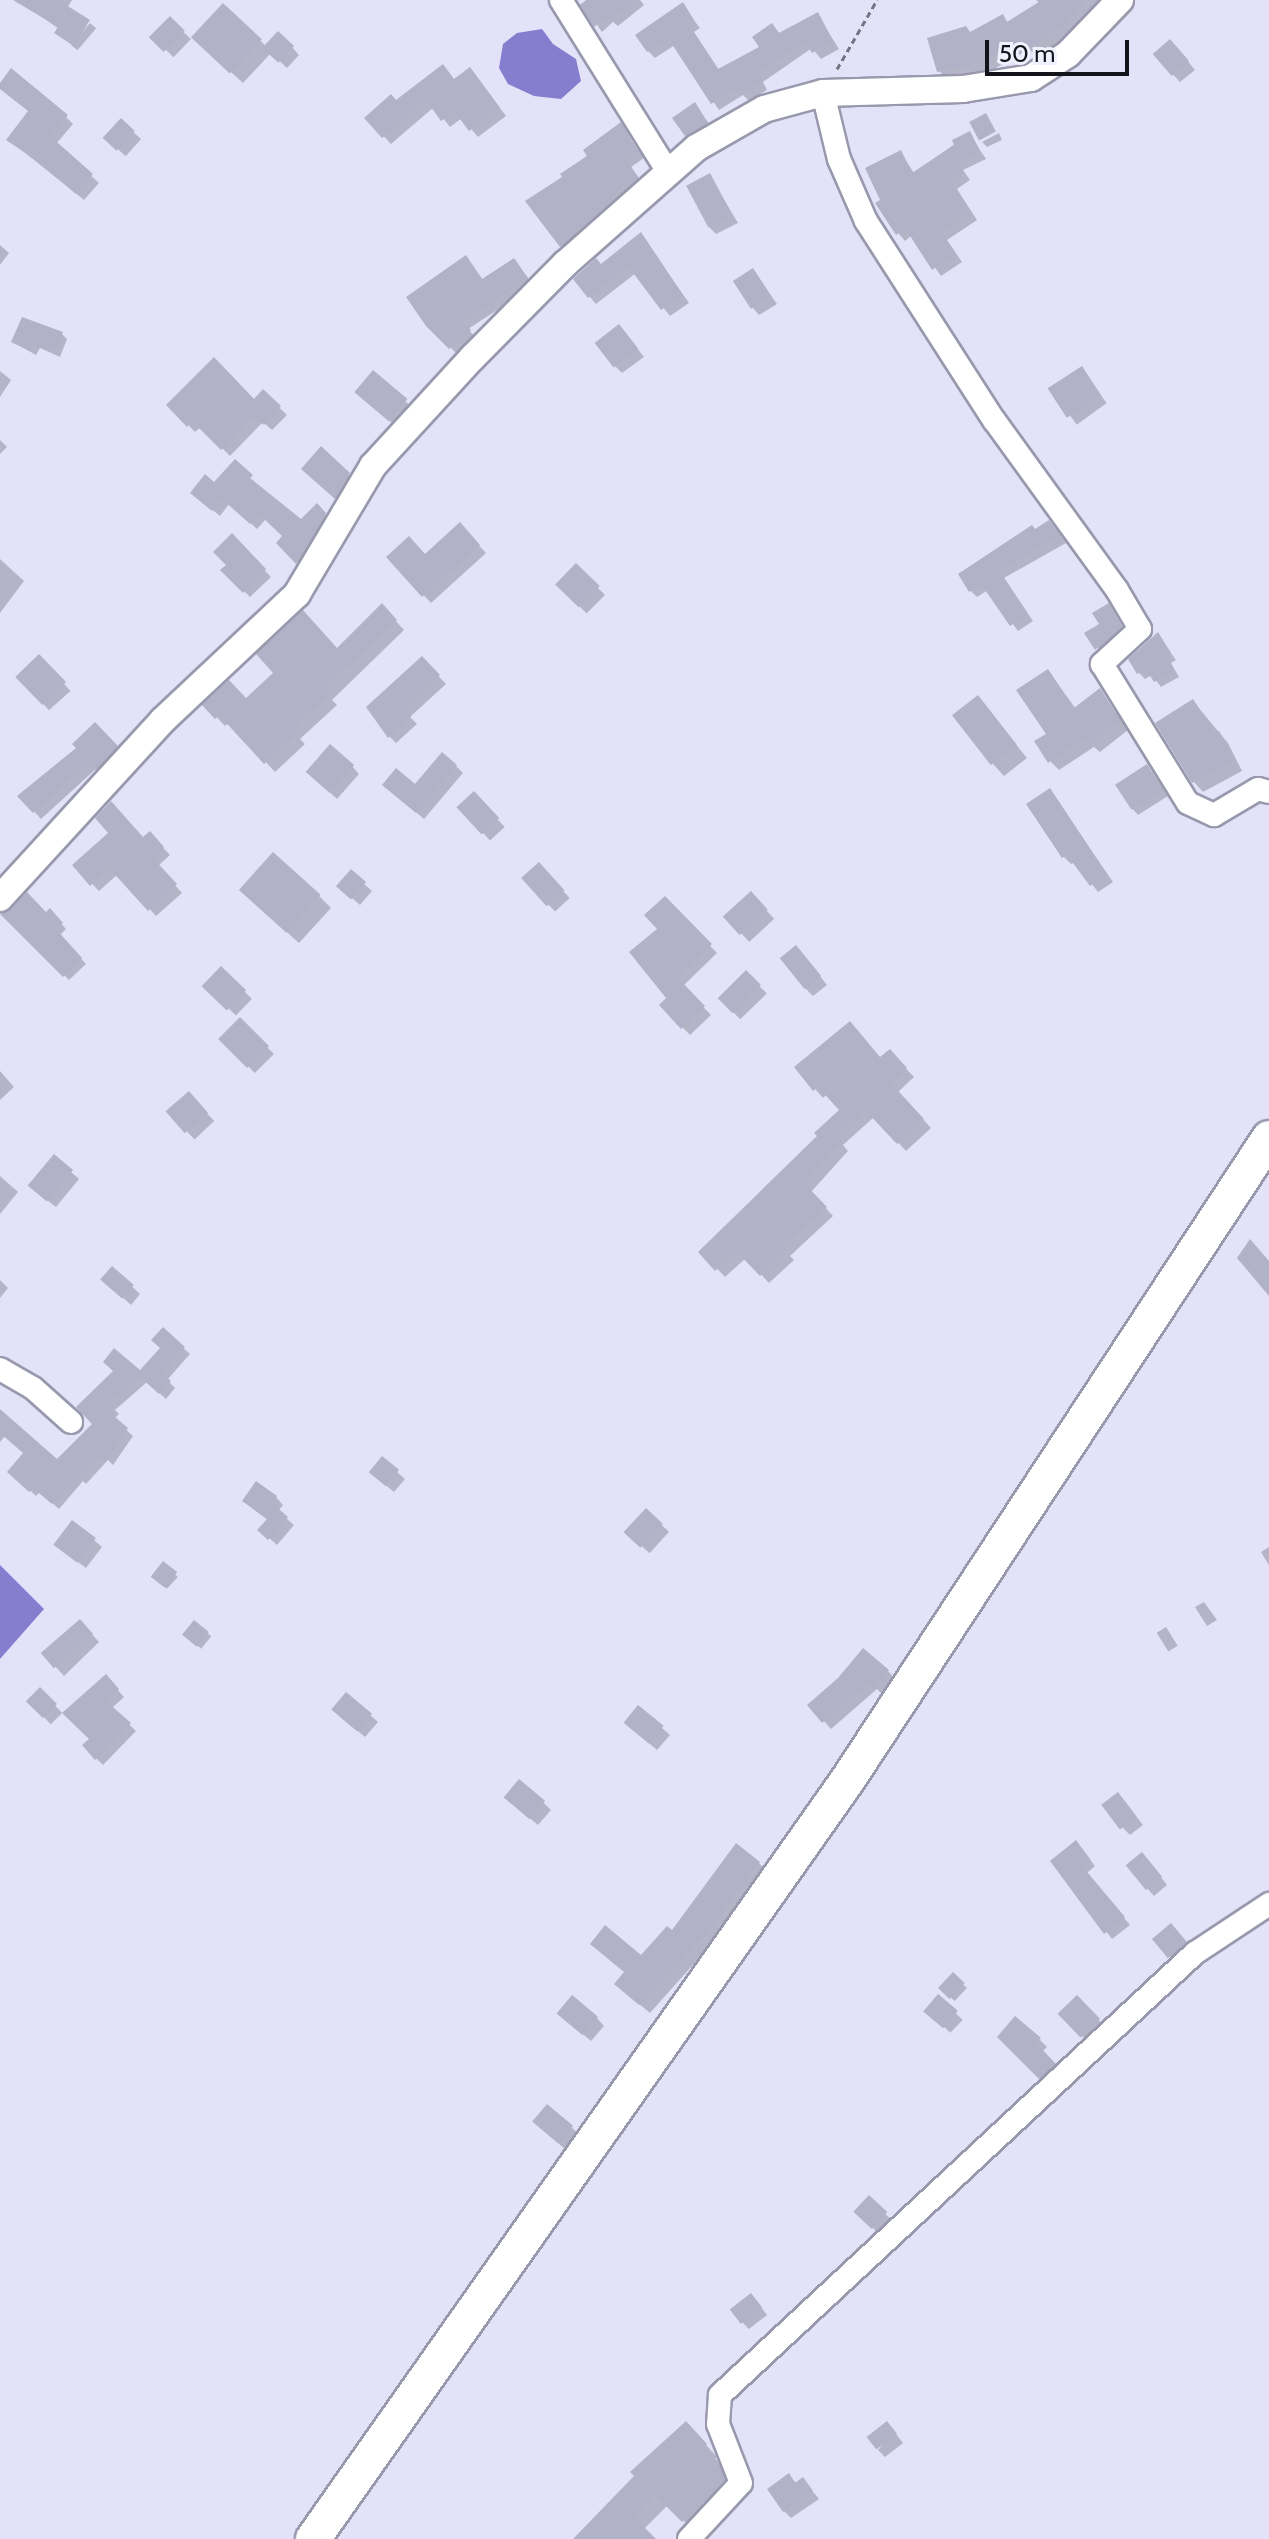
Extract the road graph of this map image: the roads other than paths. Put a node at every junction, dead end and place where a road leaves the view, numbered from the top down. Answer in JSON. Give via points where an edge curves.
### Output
{"nodes":[{"id":1,"x":561,"y":0,"type":"edge"},
{"id":2,"x":1120,"y":0,"type":"edge"},
{"id":3,"x":823,"y":93,"type":"junction"},
{"id":4,"x":668,"y":172,"type":"junction"},
{"id":5,"x":1269,"y":792,"type":"edge"},
{"id":6,"x":1,"y":894,"type":"edge"},
{"id":7,"x":1269,"y":1138,"type":"edge"},
{"id":8,"x":1269,"y":1178,"type":"edge"},
{"id":9,"x":0,"y":1369,"type":"edge"},
{"id":10,"x":71,"y":1422,"type":"dead end"},
{"id":11,"x":1269,"y":1904,"type":"edge"},
{"id":12,"x":313,"y":2539,"type":"edge"},
{"id":13,"x":340,"y":2539,"type":"edge"},
{"id":14,"x":689,"y":2539,"type":"edge"}],
"edges":[{"from":1,"to":4,"type":"street"},
{"from":2,"to":3,"type":"street","via":[[1068,54],[1031,78],[963,89]]},
{"from":3,"to":4,"type":"street","via":[[764,109],[696,148]]},
{"from":3,"to":5,"type":"street","via":[[839,159],[866,221],[994,420],[1140,629],[1102,664],[1188,803],[1214,815],[1258,789]]},
{"from":4,"to":6,"type":"street","via":[[565,264],[473,357],[373,466],[297,594],[163,720]]},
{"from":7,"to":12,"type":"main road","via":[[847,1781]]},
{"from":8,"to":13,"type":"main road","via":[[865,1794]]},
{"from":9,"to":10,"type":"street","via":[[33,1388]]},
{"from":11,"to":14,"type":"street","via":[[1195,1953],[720,2395],[718,2424],[741,2483]]}]}
